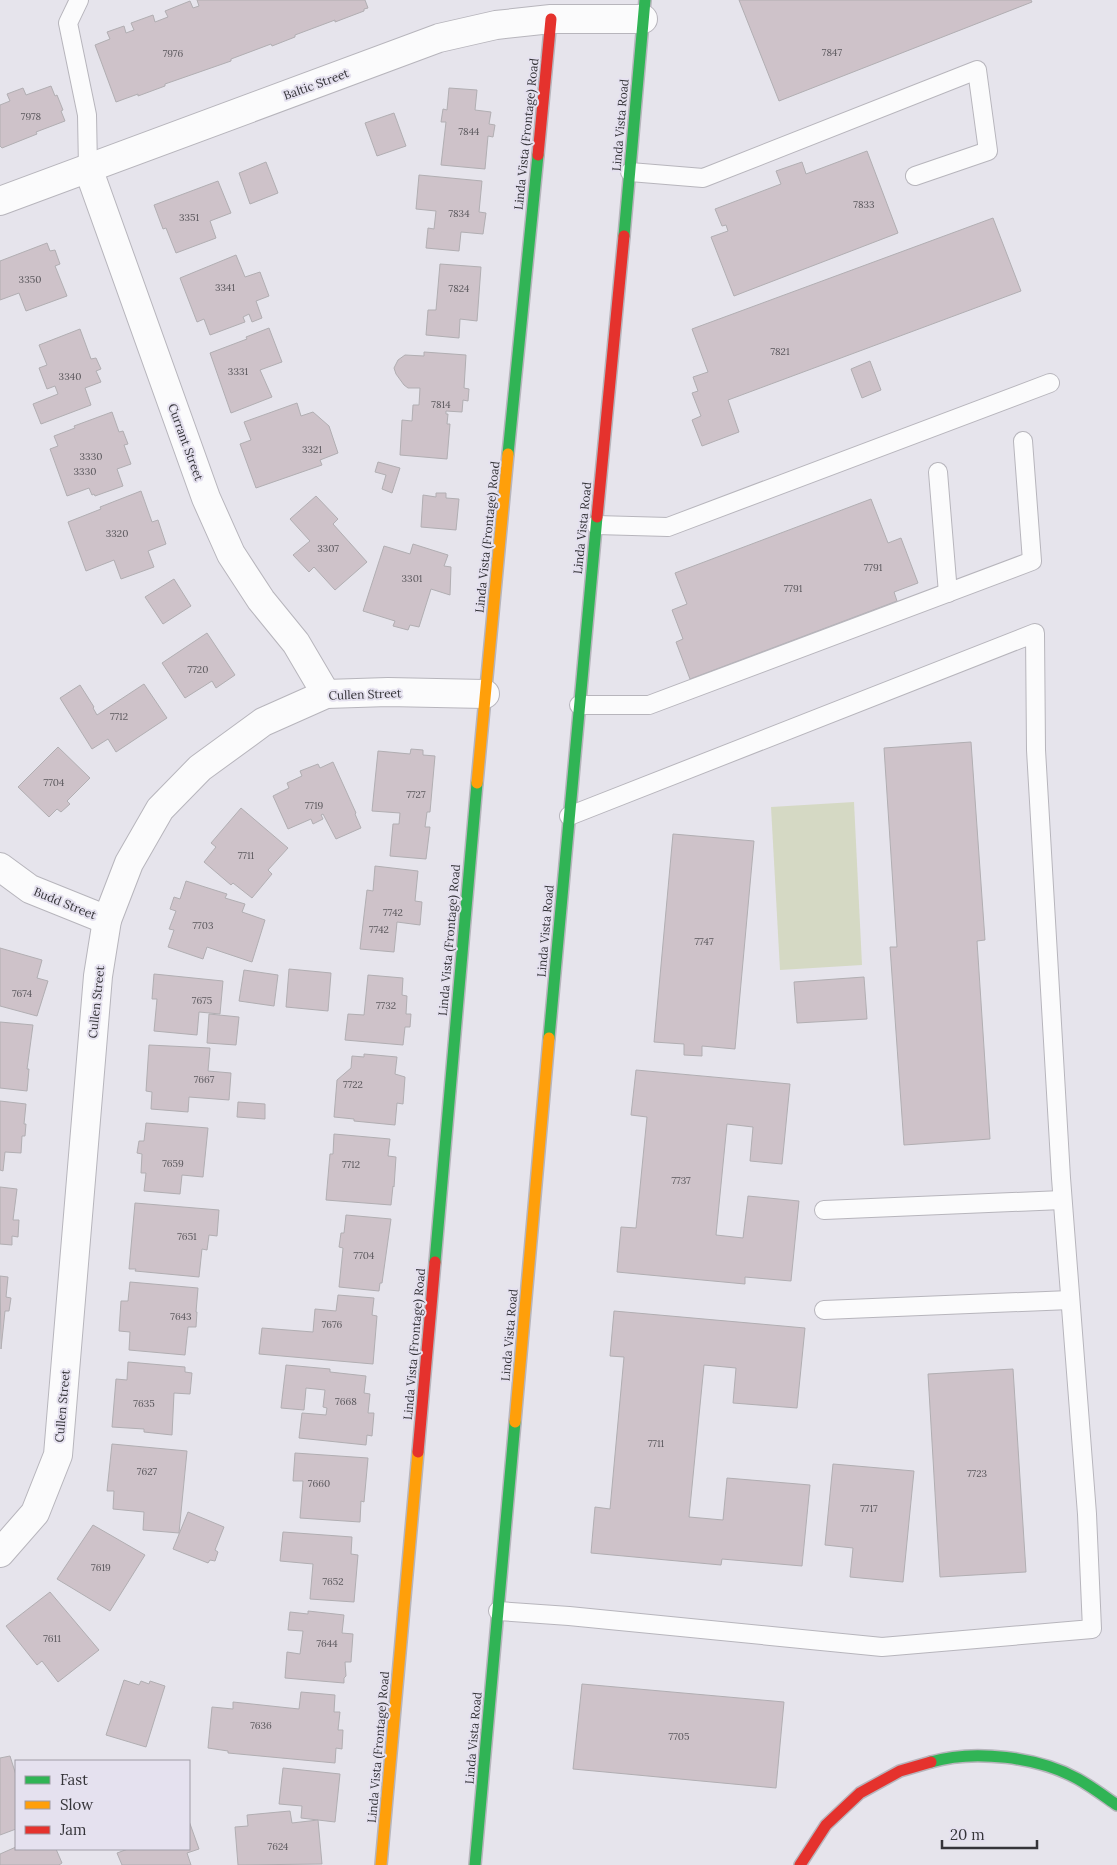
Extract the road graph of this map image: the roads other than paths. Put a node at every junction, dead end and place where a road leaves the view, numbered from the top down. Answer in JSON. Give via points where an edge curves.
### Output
{"nodes":[{"id":1,"x":79,"y":0,"type":"edge"},
{"id":2,"x":644,"y":10,"type":"edge"},
{"id":3,"x":551,"y":19,"type":"junction"},
{"id":4,"x":88,"y":168,"type":"junction"},
{"id":5,"x":630,"y":172,"type":"junction"},
{"id":6,"x":915,"y":176,"type":"dead end"},
{"id":7,"x":0,"y":201,"type":"edge"},
{"id":8,"x":1050,"y":383,"type":"dead end"},
{"id":9,"x":1022,"y":441,"type":"dead end"},
{"id":10,"x":938,"y":472,"type":"dead end"},
{"id":11,"x":596,"y":525,"type":"junction"},
{"id":12,"x":948,"y":593,"type":"junction"},
{"id":13,"x":326,"y":694,"type":"junction"},
{"id":14,"x":485,"y":694,"type":"junction"},
{"id":15,"x":579,"y":705,"type":"junction"},
{"id":16,"x":569,"y":816,"type":"junction"},
{"id":17,"x":0,"y":867,"type":"edge"},
{"id":18,"x":106,"y":920,"type":"junction"},
{"id":19,"x":1062,"y":1200,"type":"junction"},
{"id":20,"x":824,"y":1210,"type":"dead end"},
{"id":21,"x":1070,"y":1300,"type":"junction"},
{"id":22,"x":824,"y":1310,"type":"dead end"},
{"id":23,"x":0,"y":1554,"type":"edge"},
{"id":24,"x":498,"y":1612,"type":"junction"},
{"id":25,"x":1117,"y":1805,"type":"edge"},
{"id":26,"x":382,"y":1865,"type":"edge"},
{"id":27,"x":475,"y":1865,"type":"edge"},
{"id":28,"x":800,"y":1865,"type":"edge"}],
"edges":[{"from":1,"to":4,"type":"lane","via":[[68,24],[87,115]]},
{"from":2,"to":3,"type":"street","name":"Baltic Street"},
{"from":2,"to":5,"type":"main road","name":"Linda Vista Road"},
{"from":3,"to":4,"type":"street","name":"Baltic Street","via":[[496,24],[439,38]]},
{"from":3,"to":14,"type":"main road","name":"Linda Vista (Frontage) Road"},
{"from":4,"to":7,"type":"street","name":"Baltic Street"},
{"from":4,"to":13,"type":"street","name":"Currant Street","via":[[206,498],[231,554],[261,600],[296,643]]},
{"from":5,"to":6,"type":"lane","via":[[703,178],[977,70],[988,151]]},
{"from":5,"to":11,"type":"main road","name":"Linda Vista Road"},
{"from":8,"to":11,"type":"lane","via":[[668,527]]},
{"from":9,"to":12,"type":"lane","via":[[1032,561]]},
{"from":10,"to":12,"type":"lane"},
{"from":11,"to":15,"type":"main road","name":"Linda Vista Road"},
{"from":12,"to":15,"type":"lane","via":[[649,705]]},
{"from":13,"to":14,"type":"street","name":"Cullen Street"},
{"from":13,"to":18,"type":"street","name":"Cullen Street","via":[[263,722],[200,768],[160,809],[129,863]]},
{"from":14,"to":26,"type":"main road","name":"Linda Vista (Frontage) Road"},
{"from":15,"to":16,"type":"main road","name":"Linda Vista Road"},
{"from":16,"to":19,"type":"lane","via":[[1035,634],[1036,750]]},
{"from":16,"to":24,"type":"main road","name":"Linda Vista Road"},
{"from":17,"to":18,"type":"street","name":"Budd Street","via":[[30,889]]},
{"from":18,"to":23,"type":"street","name":"Cullen Street","via":[[98,976],[58,1455],[35,1513]]},
{"from":19,"to":20,"type":"lane"},
{"from":19,"to":21,"type":"lane"},
{"from":21,"to":22,"type":"lane"},
{"from":21,"to":24,"type":"lane","via":[[1092,1629],[882,1647]]},
{"from":24,"to":27,"type":"main road","name":"Linda Vista Road"},
{"from":25,"to":28,"type":"main road","via":[[1075,1776],[1032,1760],[986,1754],[932,1760],[906,1768],[858,1797],[825,1828]]}]}
